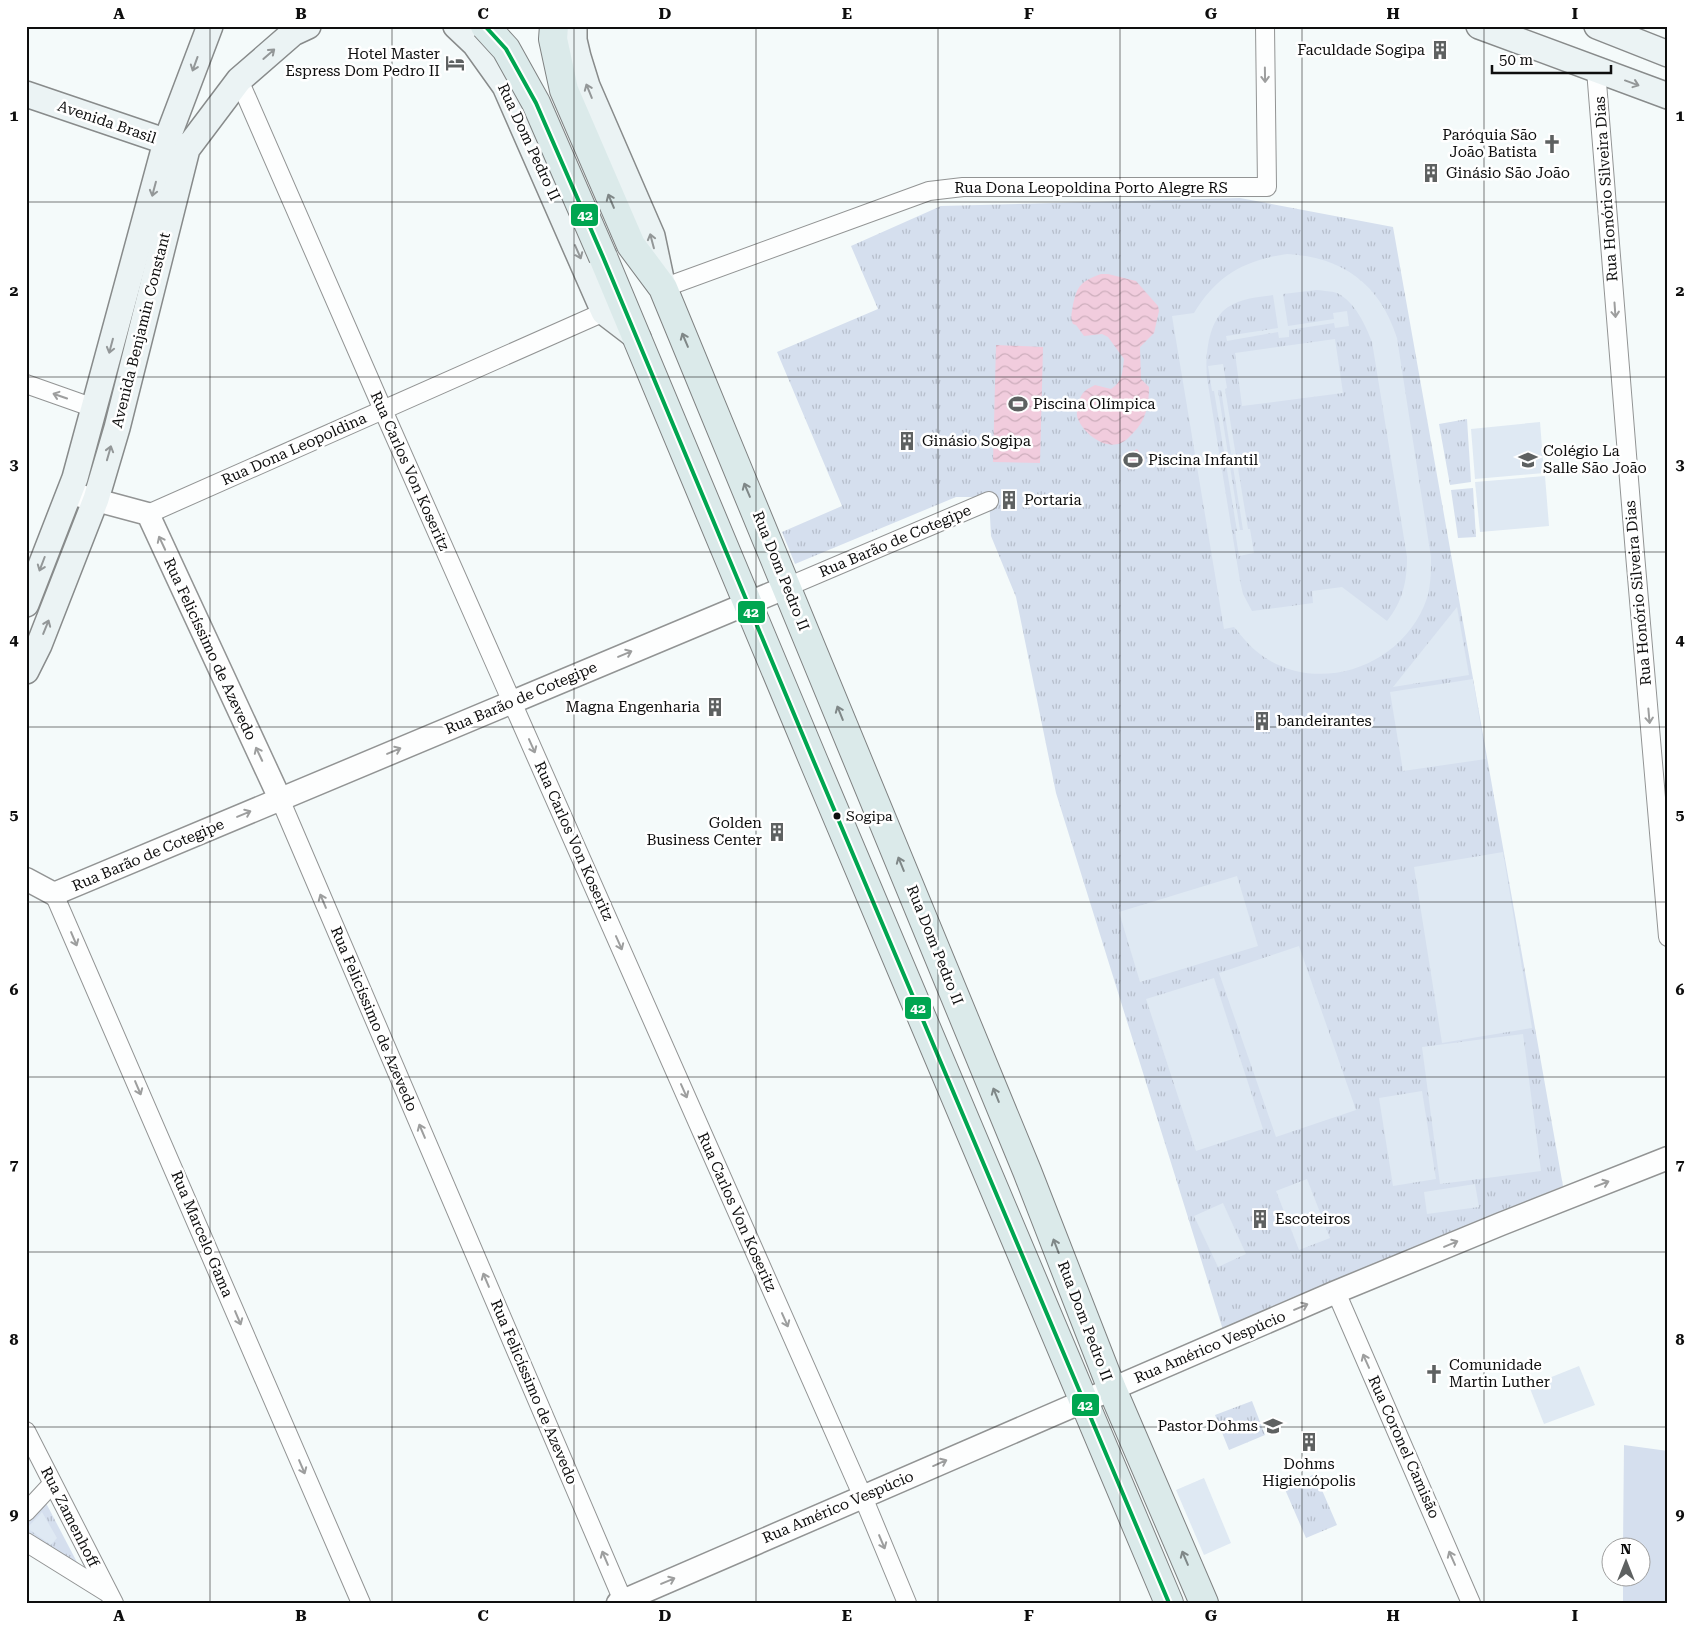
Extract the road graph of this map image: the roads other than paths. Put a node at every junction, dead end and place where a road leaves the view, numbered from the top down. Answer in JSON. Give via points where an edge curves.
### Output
{"nodes":[{"id":1,"x":210,"y":26,"type":"edge"},
{"id":2,"x":308,"y":26,"type":"edge"},
{"id":3,"x":456,"y":26,"type":"edge"},
{"id":4,"x":509,"y":26,"type":"edge"},
{"id":5,"x":554,"y":26,"type":"edge"},
{"id":6,"x":574,"y":26,"type":"edge"},
{"id":7,"x":1265,"y":26,"type":"edge"},
{"id":8,"x":1480,"y":26,"type":"edge"},
{"id":9,"x":1596,"y":26,"type":"edge"},
{"id":10,"x":481,"y":37,"type":"edge"},
{"id":11,"x":1668,"y":54,"type":"edge"},
{"id":12,"x":1596,"y":70,"type":"junction"},
{"id":13,"x":239,"y":80,"type":"junction"},
{"id":14,"x":26,"y":94,"type":"edge"},
{"id":15,"x":1668,"y":96,"type":"edge"},
{"id":16,"x":177,"y":145,"type":"junction"},
{"id":17,"x":663,"y":288,"type":"junction"},
{"id":18,"x":604,"y":312,"type":"junction"},
{"id":19,"x":638,"y":338,"type":"junction"},
{"id":20,"x":26,"y":384,"type":"edge"},
{"id":21,"x":94,"y":408,"type":"junction"},
{"id":22,"x":383,"y":410,"type":"junction"},
{"id":23,"x":70,"y":492,"type":"junction"},
{"id":24,"x":96,"y":499,"type":"junction"},
{"id":25,"x":988,"y":501,"type":"dead end"},
{"id":26,"x":148,"y":514,"type":"junction"},
{"id":27,"x":788,"y":587,"type":"junction"},
{"id":28,"x":747,"y":603,"type":"junction"},
{"id":29,"x":26,"y":604,"type":"edge"},
{"id":30,"x":26,"y":672,"type":"edge"},
{"id":31,"x":512,"y":701,"type":"junction"},
{"id":32,"x":280,"y":799,"type":"junction"},
{"id":33,"x":26,"y":879,"type":"edge"},
{"id":34,"x":54,"y":894,"type":"junction"},
{"id":35,"x":1668,"y":937,"type":"edge"},
{"id":36,"x":1668,"y":1158,"type":"edge"},
{"id":37,"x":1336,"y":1292,"type":"junction"},
{"id":38,"x":1112,"y":1389,"type":"junction"},
{"id":39,"x":1083,"y":1401,"type":"junction"},
{"id":40,"x":26,"y":1431,"type":"edge"},
{"id":41,"x":52,"y":1484,"type":"junction"},
{"id":42,"x":863,"y":1497,"type":"junction"},
{"id":43,"x":26,"y":1512,"type":"edge"},
{"id":44,"x":26,"y":1542,"type":"edge"},
{"id":45,"x":111,"y":1598,"type":"edge"},
{"id":46,"x":622,"y":1602,"type":"edge"},
{"id":47,"x":362,"y":1603,"type":"edge"},
{"id":48,"x":907,"y":1603,"type":"edge"},
{"id":49,"x":1169,"y":1603,"type":"edge"},
{"id":50,"x":1204,"y":1603,"type":"edge"},
{"id":51,"x":1471,"y":1603,"type":"edge"}],
"edges":[{"from":1,"to":16,"type":"main road","name":"Avenida Benjamin Constant","one_way":true},
{"from":13,"to":2,"type":"main road","name":"Avenida Benjamin Constant","one_way":true,"via":[[293,32]]},
{"from":3,"to":10,"type":"main road","name":"Rua Dom Pedro II"},
{"from":4,"to":10,"type":"main road"},
{"from":17,"to":5,"type":"main road","name":"Rua Dom Pedro II","one_way":true,"via":[[630,245],[564,90],[553,39]]},
{"from":17,"to":6,"type":"main road","name":"Rua Dom Pedro II","one_way":true,"via":[[652,236],[587,86],[574,40]]},
{"from":7,"to":17,"type":"street","name":"Rua Dona Leopoldina Porto Alegre RS","one_way":true,"via":[[1267,187],[962,187],[929,191]]},
{"from":8,"to":12,"type":"main road"},
{"from":9,"to":11,"type":"main road"},
{"from":10,"to":18,"type":"main road","name":"Rua Dom Pedro II","one_way":true},
{"from":10,"to":19,"type":"main road","name":"Rua Dom Pedro II","bridge":true,"via":[[506,49],[536,103]]},
{"from":12,"to":15,"type":"main road","one_way":true},
{"from":12,"to":35,"type":"street","name":"Rua Honório Silveira Dias","one_way":true},
{"from":13,"to":16,"type":"main road","name":"Avenida Benjamin Constant"},
{"from":13,"to":22,"type":"street","name":"Rua Carlos Von Koseritz"},
{"from":14,"to":16,"type":"main road","name":"Avenida Brasil"},
{"from":16,"to":21,"type":"main road","name":"Avenida Benjamin Constant","one_way":true},
{"from":24,"to":16,"type":"main road","name":"Avenida Benjamin Constant","one_way":true,"via":[[117,428]]},
{"from":27,"to":17,"type":"main road","name":"Rua Dom Pedro II","one_way":true},
{"from":18,"to":19,"type":"main road","name":"Rua Dom Pedro II"},
{"from":18,"to":22,"type":"street","name":"Rua Dona Leopoldina"},
{"from":19,"to":28,"type":"main road","name":"Rua Dom Pedro II"},
{"from":21,"to":20,"type":"street","one_way":true},
{"from":21,"to":23,"type":"main road","name":"Avenida Benjamin Constant"},
{"from":22,"to":26,"type":"street","name":"Rua Dona Leopoldina"},
{"from":22,"to":31,"type":"street","name":"Rua Carlos Von Koseritz"},
{"from":23,"to":24,"type":"street"},
{"from":23,"to":29,"type":"main road","name":"Avenida Benjamin Constant","one_way":true},
{"from":24,"to":26,"type":"street"},
{"from":30,"to":24,"type":"main road","name":"Avenida Benjamin Constant","one_way":true},
{"from":25,"to":27,"type":"street","name":"Rua Barão de Cotegipe"},
{"from":32,"to":26,"type":"street","name":"Rua Felicíssimo de Azevedo","one_way":true},
{"from":27,"to":28,"type":"street","name":"Rua Barão de Cotegipe"},
{"from":38,"to":27,"type":"main road","name":"Rua Dom Pedro II","one_way":true,"via":[[1027,1171]]},
{"from":31,"to":28,"type":"street","name":"Rua Barão de Cotegipe","one_way":true},
{"from":28,"to":39,"type":"main road","name":"Rua Dom Pedro II"},
{"from":32,"to":31,"type":"street","name":"Rua Barão de Cotegipe","one_way":true},
{"from":31,"to":42,"type":"street","name":"Rua Carlos Von Koseritz","one_way":true},
{"from":34,"to":32,"type":"street","name":"Rua Barão de Cotegipe","one_way":true},
{"from":46,"to":32,"type":"street","name":"Rua Felicíssimo de Azevedo","one_way":true},
{"from":33,"to":34,"type":"street"},
{"from":34,"to":47,"type":"street","name":"Rua Marcelo Gama","one_way":true},
{"from":37,"to":36,"type":"street","name":"Rua Américo Vespúcio","one_way":true},
{"from":38,"to":37,"type":"street","name":"Rua Américo Vespúcio","one_way":true},
{"from":51,"to":37,"type":"street","name":"Rua Coronel Camisão","one_way":true},
{"from":38,"to":39,"type":"street","name":"Rua Américo Vespúcio"},
{"from":50,"to":38,"type":"main road","name":"Rua Dom Pedro II","one_way":true},
{"from":42,"to":39,"type":"street","name":"Rua Américo Vespúcio","one_way":true},
{"from":39,"to":49,"type":"main road","name":"Rua Dom Pedro II"},
{"from":40,"to":41,"type":"street","name":"Rua Zamenhoff"},
{"from":41,"to":43,"type":"street"},
{"from":41,"to":45,"type":"street","name":"Rua Zamenhoff"},
{"from":46,"to":42,"type":"street","name":"Rua Américo Vespúcio","one_way":true},
{"from":42,"to":48,"type":"street","name":"Rua Carlos Von Koseritz","one_way":true},
{"from":44,"to":45,"type":"street"}]}
